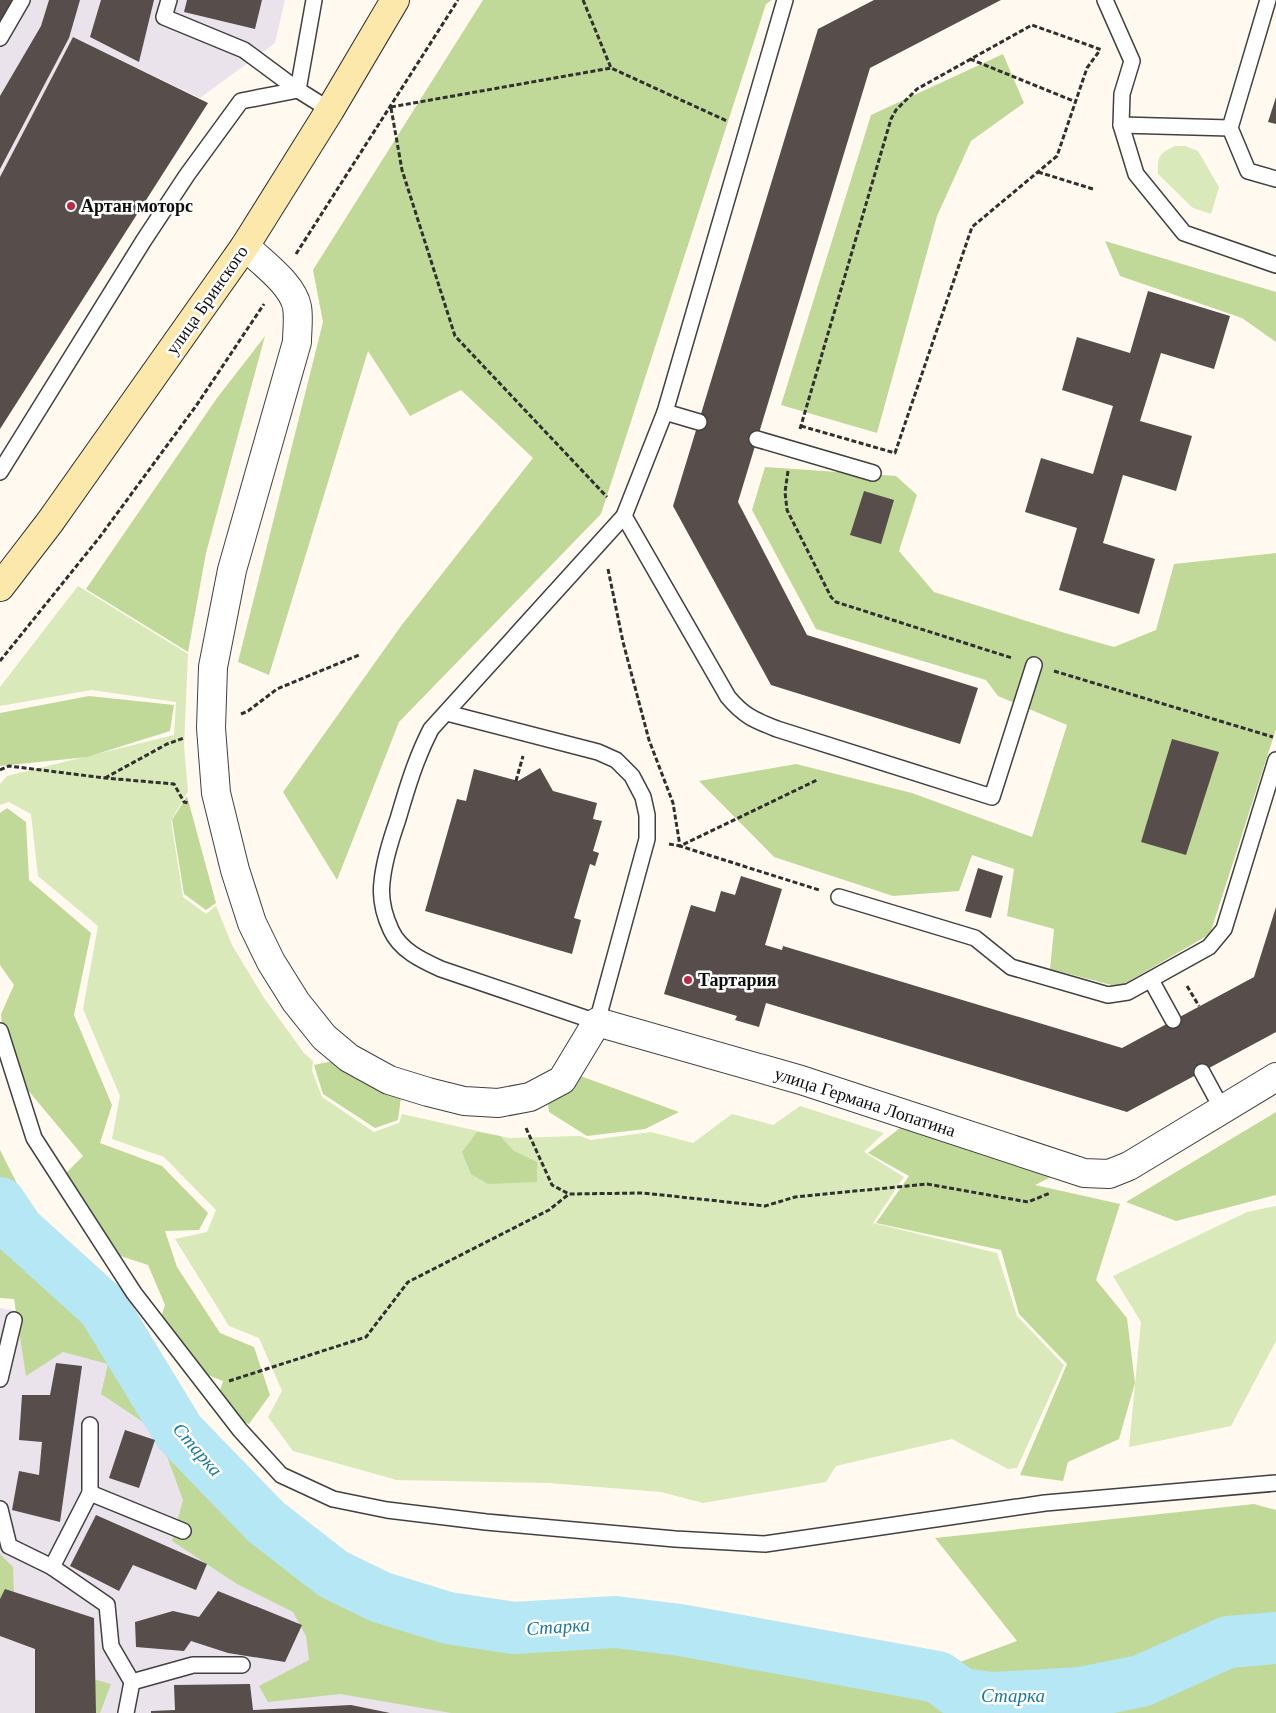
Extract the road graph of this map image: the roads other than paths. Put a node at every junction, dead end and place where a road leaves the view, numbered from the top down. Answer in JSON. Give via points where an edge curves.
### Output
{"nodes":[{"id":1,"x":22,"y":0,"type":"edge"},
{"id":2,"x":169,"y":0,"type":"edge"},
{"id":3,"x":314,"y":0,"type":"edge"},
{"id":4,"x":395,"y":0,"type":"edge"},
{"id":5,"x":785,"y":0,"type":"edge"},
{"id":6,"x":1105,"y":0,"type":"edge"},
{"id":7,"x":1268,"y":0,"type":"edge"},
{"id":8,"x":0,"y":38,"type":"edge"},
{"id":9,"x":298,"y":90,"type":"junction"},
{"id":10,"x":330,"y":110,"type":"junction"},
{"id":11,"x":1121,"y":124,"type":"junction"},
{"id":12,"x":1230,"y":128,"type":"junction"},
{"id":13,"x":1276,"y":179,"type":"edge"},
{"id":14,"x":245,"y":246,"type":"junction"},
{"id":15,"x":1276,"y":265,"type":"edge"},
{"id":16,"x":664,"y":412,"type":"junction"},
{"id":17,"x":699,"y":422,"type":"dead end"},
{"id":18,"x":757,"y":439,"type":"dead end"},
{"id":19,"x":0,"y":472,"type":"edge"},
{"id":20,"x":873,"y":473,"type":"dead end"},
{"id":21,"x":624,"y":516,"type":"junction"},
{"id":22,"x":0,"y":587,"type":"edge"},
{"id":23,"x":1034,"y":665,"type":"road end"},
{"id":24,"x":447,"y":713,"type":"junction"},
{"id":25,"x":1276,"y":760,"type":"edge"},
{"id":26,"x":839,"y":897,"type":"road end"},
{"id":27,"x":1151,"y":980,"type":"junction"},
{"id":28,"x":1173,"y":1020,"type":"dead end"},
{"id":29,"x":597,"y":1022,"type":"junction"},
{"id":30,"x":0,"y":1031,"type":"edge"},
{"id":31,"x":1202,"y":1072,"type":"dead end"},
{"id":32,"x":1276,"y":1077,"type":"edge"},
{"id":33,"x":1222,"y":1108,"type":"junction"},
{"id":34,"x":14,"y":1320,"type":"dead end"},
{"id":35,"x":0,"y":1379,"type":"edge"},
{"id":36,"x":90,"y":1425,"type":"dead end"},
{"id":37,"x":1276,"y":1483,"type":"edge"},
{"id":38,"x":90,"y":1493,"type":"junction"},
{"id":39,"x":0,"y":1509,"type":"edge"},
{"id":40,"x":183,"y":1532,"type":"dead end"},
{"id":41,"x":52,"y":1568,"type":"junction"},
{"id":42,"x":242,"y":1664,"type":"dead end"},
{"id":43,"x":132,"y":1682,"type":"junction"},
{"id":44,"x":126,"y":1713,"type":"edge"}],
"edges":[{"from":1,"to":8,"type":"lane"},
{"from":2,"to":9,"type":"lane","via":[[164,17],[244,50]]},
{"from":3,"to":9,"type":"lane"},
{"from":4,"to":10,"type":"main road","name":"улица Бринского"},
{"from":5,"to":16,"type":"lane"},
{"from":6,"to":11,"type":"lane","via":[[1132,61],[1122,94]]},
{"from":7,"to":12,"type":"lane"},
{"from":9,"to":10,"type":"lane"},
{"from":9,"to":19,"type":"lane","via":[[241,101],[144,240]]},
{"from":10,"to":14,"type":"main road","name":"улица Бринского"},
{"from":11,"to":12,"type":"lane"},
{"from":11,"to":15,"type":"lane","via":[[1136,174],[1184,234]]},
{"from":12,"to":13,"type":"lane","via":[[1248,170]]},
{"from":14,"to":22,"type":"main road","name":"улица Бринского","via":[[50,522]]},
{"from":14,"to":29,"type":"street","via":[[280,278],[294,296],[297,308],[297,342],[232,570],[213,667],[211,728],[216,793],[252,923],[296,1002],[324,1037],[349,1058],[389,1080],[464,1101],[498,1103],[530,1097],[562,1080]]},
{"from":16,"to":17,"type":"lane"},
{"from":16,"to":21,"type":"lane"},
{"from":18,"to":20,"type":"lane"},
{"from":21,"to":23,"type":"lane","via":[[728,696],[739,710],[777,730],[992,797]]},
{"from":21,"to":24,"type":"lane"},
{"from":24,"to":29,"type":"lane","via":[[598,752],[616,760],[632,776],[643,797],[647,839]]},
{"from":24,"to":29,"type":"lane","via":[[431,730],[420,750],[387,854],[382,892],[383,910],[391,931],[401,945],[419,959],[441,969]]},
{"from":25,"to":27,"type":"lane","via":[[1224,929],[1209,947]]},
{"from":26,"to":27,"type":"lane","via":[[975,938],[1011,967],[1108,995],[1128,992]]},
{"from":27,"to":28,"type":"lane"},
{"from":29,"to":33,"type":"street","name":"улица Германа Лопатина","via":[[802,1080],[1084,1173],[1109,1174],[1129,1166]]},
{"from":30,"to":37,"type":"lane","via":[[34,1138],[134,1293],[240,1430],[281,1475],[333,1499],[387,1510],[468,1520],[647,1537],[765,1544],[1045,1503]]},
{"from":31,"to":33,"type":"lane"},
{"from":32,"to":33,"type":"street","name":"улица Германа Лопатина"},
{"from":34,"to":35,"type":"lane"},
{"from":36,"to":38,"type":"lane"},
{"from":38,"to":40,"type":"lane"},
{"from":38,"to":41,"type":"lane"},
{"from":39,"to":41,"type":"lane","via":[[9,1546]]},
{"from":41,"to":43,"type":"lane","via":[[107,1605],[111,1646]]},
{"from":42,"to":43,"type":"lane","via":[[193,1665]]},
{"from":43,"to":44,"type":"lane"}]}
